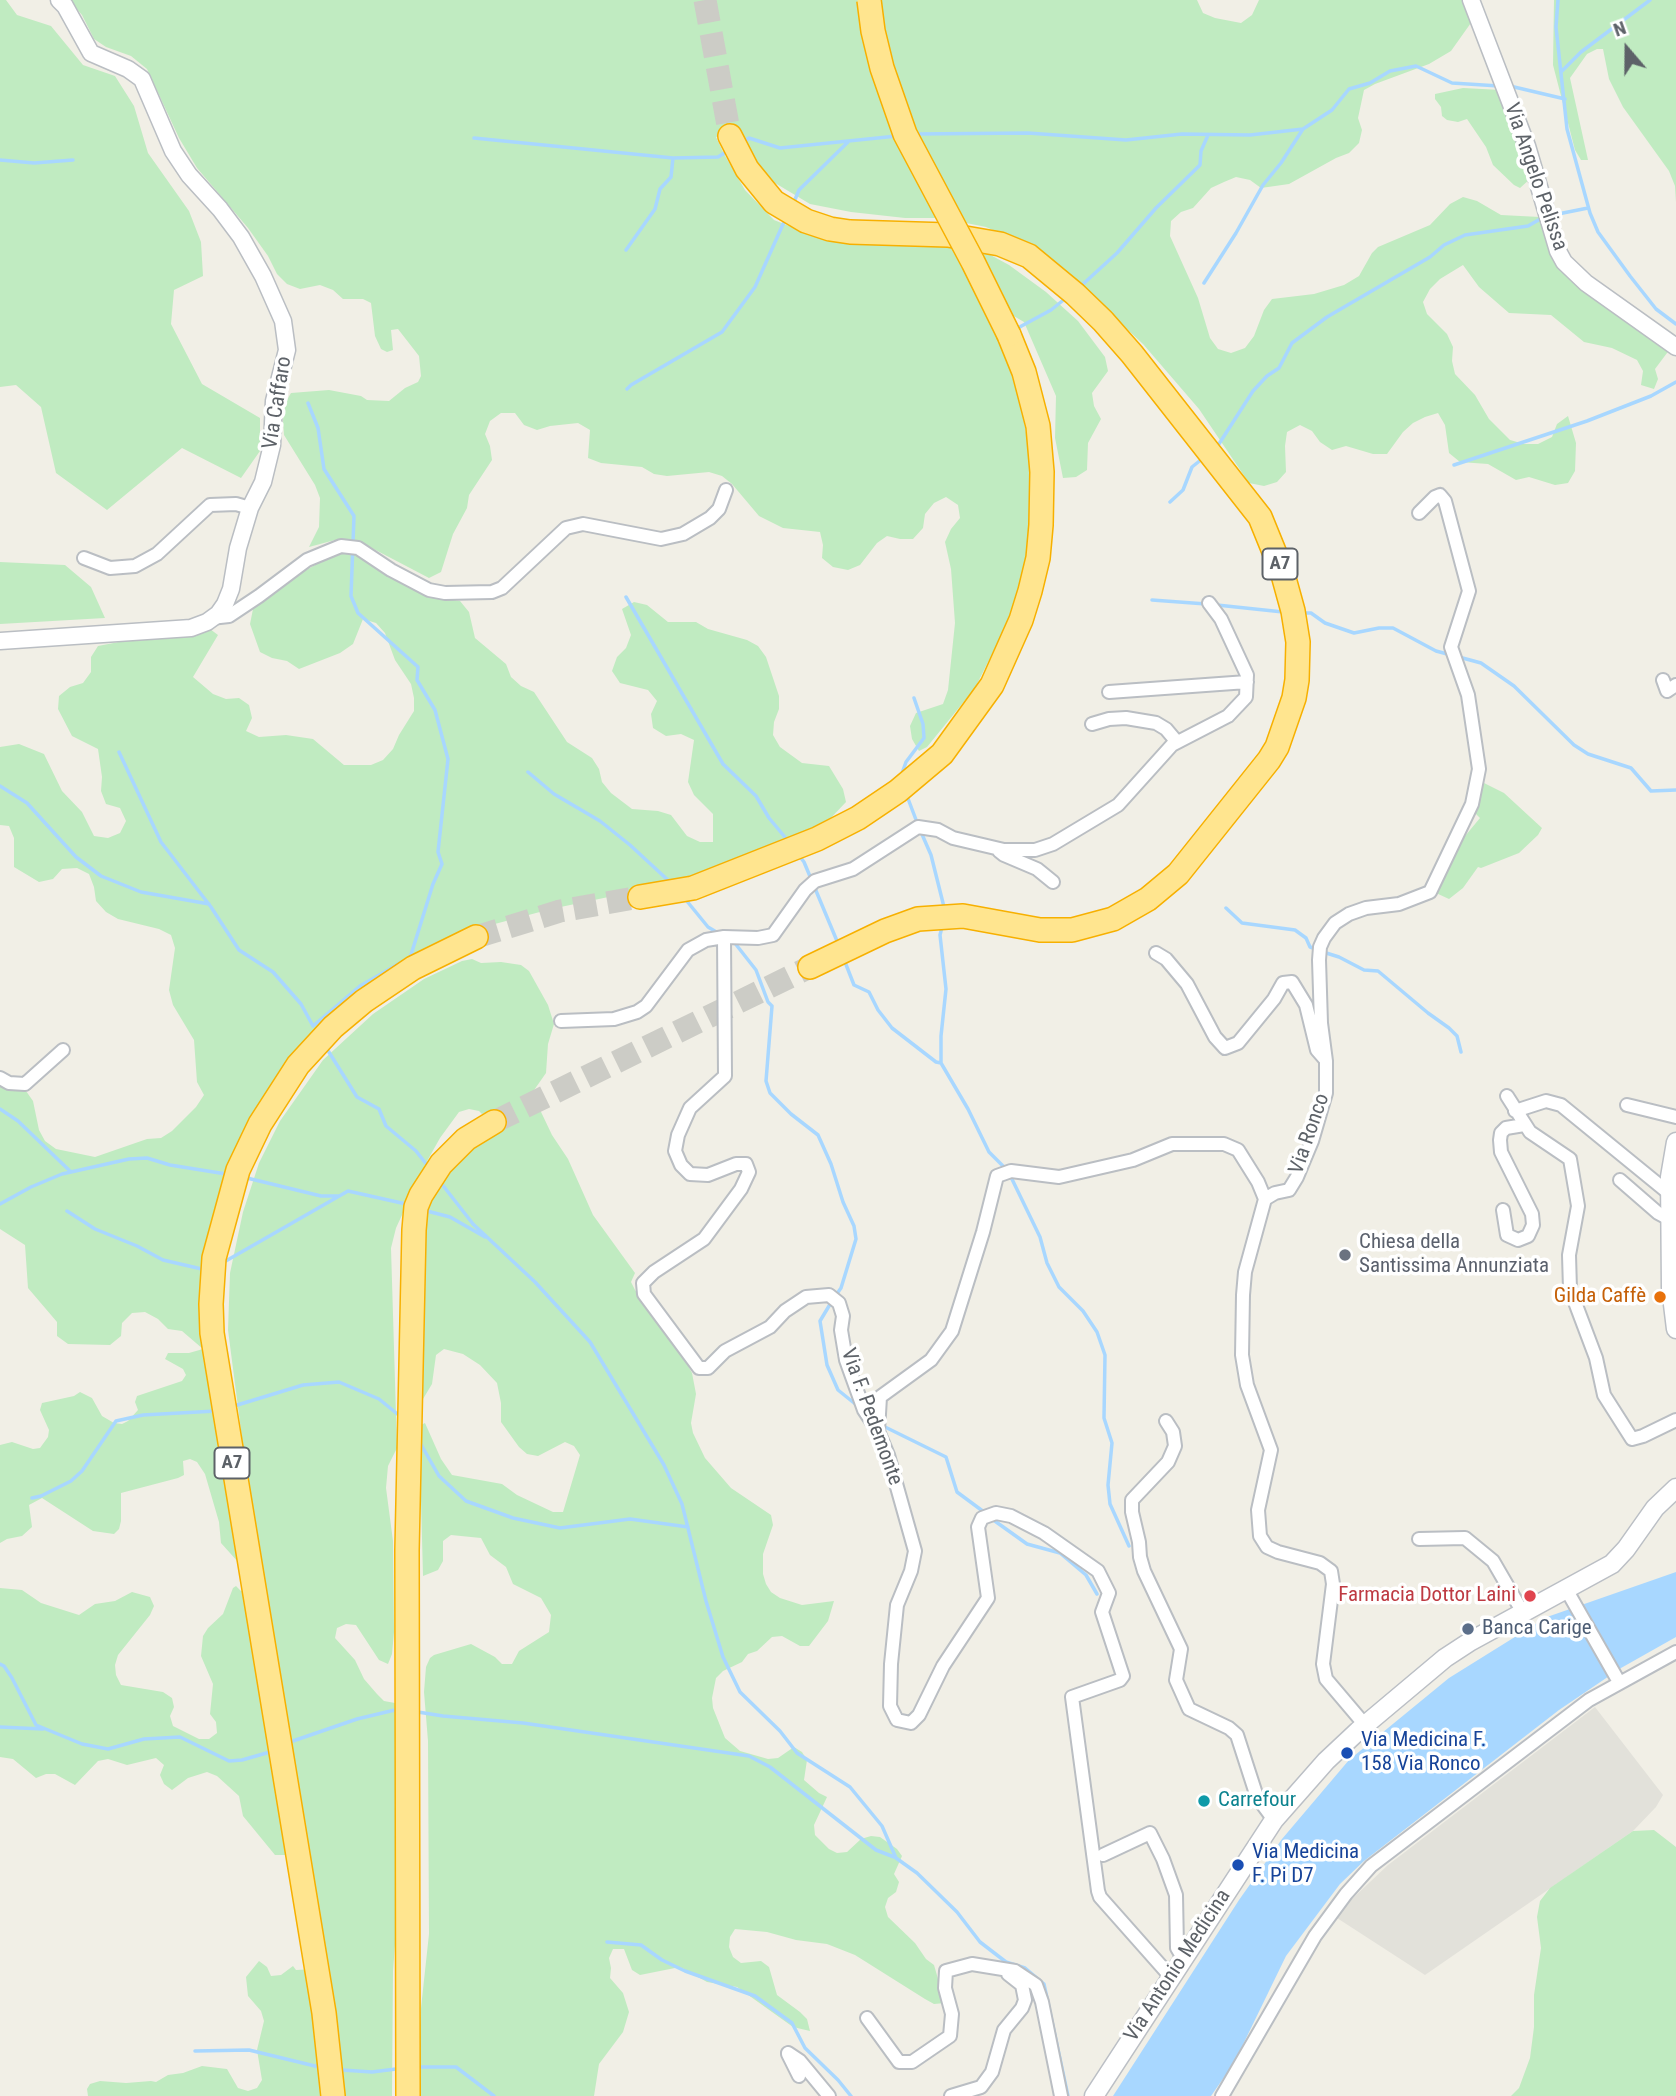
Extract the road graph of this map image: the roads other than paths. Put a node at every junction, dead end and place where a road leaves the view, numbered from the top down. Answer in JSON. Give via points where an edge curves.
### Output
{"nodes":[{"id":1,"x":59,"y":0,"type":"edge"},
{"id":2,"x":869,"y":0,"type":"edge"},
{"id":3,"x":1471,"y":0,"type":"edge"},
{"id":4,"x":730,"y":136,"type":"tunnel mouth"},
{"id":5,"x":1676,"y":347,"type":"edge"},
{"id":6,"x":726,"y":490,"type":"dead end"},
{"id":7,"x":250,"y":508,"type":"junction"},
{"id":8,"x":1419,"y":513,"type":"dead end"},
{"id":9,"x":85,"y":558,"type":"dead end"},
{"id":10,"x":1209,"y":603,"type":"dead end"},
{"id":11,"x":211,"y":618,"type":"junction"},
{"id":12,"x":0,"y":641,"type":"edge"},
{"id":13,"x":1663,"y":680,"type":"dead end"},
{"id":14,"x":1247,"y":682,"type":"junction"},
{"id":15,"x":1676,"y":685,"type":"edge"},
{"id":16,"x":1109,"y":692,"type":"dead end"},
{"id":17,"x":1092,"y":724,"type":"dead end"},
{"id":18,"x":1177,"y":742,"type":"junction"},
{"id":19,"x":996,"y":848,"type":"junction"},
{"id":20,"x":1053,"y":882,"type":"dead end"},
{"id":21,"x":640,"y":897,"type":"tunnel mouth"},
{"id":22,"x":476,"y":937,"type":"tunnel mouth"},
{"id":23,"x":724,"y":937,"type":"junction"},
{"id":24,"x":1156,"y":953,"type":"dead end"},
{"id":25,"x":810,"y":967,"type":"tunnel mouth"},
{"id":26,"x":561,"y":1021,"type":"dead end"},
{"id":27,"x":63,"y":1049,"type":"dead end"},
{"id":28,"x":1326,"y":1061,"type":"junction"},
{"id":29,"x":0,"y":1077,"type":"edge"},
{"id":30,"x":1507,"y":1096,"type":"dead end"},
{"id":31,"x":1627,"y":1105,"type":"dead end"},
{"id":32,"x":1516,"y":1111,"type":"junction"},
{"id":33,"x":1676,"y":1117,"type":"edge"},
{"id":34,"x":494,"y":1122,"type":"tunnel mouth"},
{"id":35,"x":1524,"y":1125,"type":"junction"},
{"id":36,"x":1676,"y":1142,"type":"edge"},
{"id":37,"x":1620,"y":1180,"type":"dead end"},
{"id":38,"x":1670,"y":1194,"type":"junction"},
{"id":39,"x":1265,"y":1199,"type":"junction"},
{"id":40,"x":1503,"y":1210,"type":"dead end"},
{"id":41,"x":1671,"y":1220,"type":"junction"},
{"id":42,"x":1674,"y":1288,"type":"edge"},
{"id":43,"x":1676,"y":1329,"type":"edge"},
{"id":44,"x":1676,"y":1420,"type":"edge"},
{"id":45,"x":1166,"y":1421,"type":"dead end"},
{"id":46,"x":878,"y":1431,"type":"junction"},
{"id":47,"x":1676,"y":1489,"type":"edge"},
{"id":48,"x":1419,"y":1539,"type":"dead end"},
{"id":49,"x":1569,"y":1595,"type":"junction"},
{"id":50,"x":1522,"y":1611,"type":"junction"},
{"id":51,"x":1676,"y":1653,"type":"edge"},
{"id":52,"x":1618,"y":1680,"type":"junction"},
{"id":53,"x":1365,"y":1725,"type":"junction"},
{"id":54,"x":1274,"y":1820,"type":"junction"},
{"id":55,"x":1102,"y":1855,"type":"dead end"},
{"id":56,"x":1183,"y":1958,"type":"junction"},
{"id":57,"x":998,"y":1968,"type":"junction"},
{"id":58,"x":1170,"y":1976,"type":"junction"},
{"id":59,"x":867,"y":2018,"type":"dead end"},
{"id":60,"x":799,"y":2076,"type":"dead end"},
{"id":61,"x":333,"y":2096,"type":"edge"},
{"id":62,"x":408,"y":2096,"type":"edge"},
{"id":63,"x":829,"y":2096,"type":"edge"},
{"id":64,"x":951,"y":2096,"type":"edge"},
{"id":65,"x":1061,"y":2096,"type":"edge"},
{"id":66,"x":1094,"y":2096,"type":"edge"},
{"id":67,"x":1222,"y":2096,"type":"edge"}],
"edges":[{"from":1,"to":7,"type":"street","name":"Via Caffaro","via":[[91,53],[142,79],[173,152],[241,237],[278,305],[286,350],[274,401],[272,445],[263,482]]},
{"from":2,"to":21,"type":"highway","bridge":true,"via":[[882,68],[905,134],[973,262],[1024,372],[1038,426],[1042,472],[1038,558],[1021,620],[996,676],[942,754],[898,791],[837,829],[693,888]]},
{"from":3,"to":5,"type":"street","name":"Via Angelo Pelissa","via":[[1527,146],[1564,262],[1621,310]]},
{"from":4,"to":25,"type":"highway","number":"A7","via":[[747,169],[774,202],[806,221],[850,232],[948,235],[1000,244],[1029,256],[1075,293],[1132,355],[1260,517],[1276,551],[1298,642],[1294,698],[1269,760],[1178,874],[1148,899],[1113,919],[1072,930],[1040,930],[963,916],[918,919]]},
{"from":6,"to":11,"type":"street","via":[[710,518],[683,534],[661,540],[583,524],[566,528],[502,588],[492,592],[429,590],[358,548],[341,546],[307,560],[229,616]]},
{"from":7,"to":9,"type":"street","via":[[210,505],[157,554],[135,566],[110,568]]},
{"from":7,"to":11,"type":"street","name":"Via Caffaro","via":[[231,589],[225,604]]},
{"from":8,"to":28,"type":"street","name":"Via Ronco","via":[[1435,497],[1440,495],[1445,501],[1469,591],[1451,647],[1468,695],[1479,769],[1472,804],[1430,892],[1399,905],[1349,914],[1327,932],[1319,960]]},
{"from":10,"to":14,"type":"street","via":[[1221,619]]},
{"from":11,"to":12,"type":"street","via":[[191,628]]},
{"from":13,"to":15,"type":"street","via":[[1667,691]]},
{"from":14,"to":16,"type":"street"},
{"from":14,"to":18,"type":"street","via":[[1246,697],[1228,716]]},
{"from":17,"to":18,"type":"street","via":[[1126,718],[1156,723]]},
{"from":18,"to":19,"type":"street","via":[[1118,805],[1064,837],[1035,850]]},
{"from":19,"to":20,"type":"street"},
{"from":19,"to":23,"type":"street","via":[[918,827],[853,869],[815,881],[773,935]]},
{"from":22,"to":61,"type":"highway","number":"A7","via":[[413,968],[364,1001],[332,1027],[299,1065],[260,1124],[239,1170],[214,1258],[212,1333],[322,2000]]},
{"from":23,"to":26,"type":"street","via":[[688,950],[637,1012],[614,1019]]},
{"from":23,"to":46,"type":"street","name":"Via F. Pedemonte","via":[[725,1076],[690,1108],[675,1151],[690,1174],[708,1175],[736,1164],[747,1164],[749,1172],[704,1239],[654,1272],[643,1283],[644,1294],[699,1368],[708,1368],[725,1351],[770,1327],[806,1297],[829,1295],[839,1303],[846,1360],[864,1410]]},
{"from":24,"to":28,"type":"street","via":[[1187,984],[1225,1048],[1238,1043],[1283,983],[1292,982],[1306,1005],[1317,1050]]},
{"from":27,"to":29,"type":"street","via":[[24,1084]]},
{"from":28,"to":39,"type":"street","name":"Via Ronco","via":[[1326,1093],[1297,1177],[1289,1190]]},
{"from":30,"to":32,"type":"street"},
{"from":31,"to":33,"type":"street"},
{"from":32,"to":35,"type":"street"},
{"from":32,"to":38,"type":"street","via":[[1546,1101],[1561,1105]]},
{"from":34,"to":62,"type":"highway","via":[[466,1139],[442,1164],[416,1207],[407,1550]]},
{"from":35,"to":40,"type":"street","via":[[1503,1130],[1500,1145],[1532,1214],[1528,1236],[1518,1240],[1507,1235]]},
{"from":35,"to":44,"type":"street","via":[[1570,1159],[1578,1206],[1569,1255],[1570,1289],[1596,1358],[1604,1395],[1632,1439]]},
{"from":36,"to":38,"type":"main road"},
{"from":37,"to":41,"type":"street"},
{"from":38,"to":41,"type":"main road"},
{"from":39,"to":46,"type":"street","via":[[1238,1150],[1224,1144],[1172,1144],[1133,1160],[1059,1177],[1011,1171],[998,1176],[952,1331],[931,1360],[880,1397]]},
{"from":39,"to":53,"type":"street","via":[[1245,1272],[1242,1355],[1247,1385],[1270,1450],[1258,1510],[1260,1536],[1267,1547],[1320,1563],[1331,1571],[1323,1664],[1326,1679]]},
{"from":41,"to":42,"type":"main road"},
{"from":42,"to":43,"type":"main road"},
{"from":45,"to":54,"type":"street","via":[[1175,1446],[1168,1462],[1132,1500],[1140,1557],[1181,1649],[1176,1680],[1189,1709],[1237,1735],[1257,1797]]},
{"from":46,"to":58,"type":"street","name":"Via F. Pedemonte","via":[[915,1551],[897,1605],[890,1706],[897,1720],[911,1723],[919,1715],[943,1666],[988,1598],[978,1527],[982,1518],[996,1513],[1011,1516],[1098,1571],[1109,1593],[1102,1612],[1123,1676],[1072,1697],[1098,1891]]},
{"from":47,"to":49,"type":"main road","name":"Via Antonio Medicina","via":[[1655,1508],[1612,1564]]},
{"from":48,"to":50,"type":"street","via":[[1465,1538],[1493,1561]]},
{"from":49,"to":50,"type":"main road","name":"Via Antonio Medicina"},
{"from":49,"to":52,"type":"street"},
{"from":50,"to":53,"type":"main road","name":"Via Antonio Medicina","via":[[1446,1658]]},
{"from":51,"to":52,"type":"street"},
{"from":52,"to":67,"type":"street","via":[[1354,1883],[1315,1936]]},
{"from":53,"to":54,"type":"main road","name":"Via Antonio Medicina"},
{"from":54,"to":56,"type":"main road","name":"Via Antonio Medicina"},
{"from":55,"to":56,"type":"street","via":[[1150,1833],[1176,1895],[1177,1948]]},
{"from":56,"to":58,"type":"main road","name":"Via Antonio Medicina"},
{"from":57,"to":59,"type":"street","via":[[972,1964],[946,1971],[950,2036],[912,2062],[899,2062]]},
{"from":57,"to":64,"type":"street","via":[[1021,1985],[1023,2004],[1004,2030],[986,2083]]},
{"from":57,"to":65,"type":"street","via":[[1031,1980],[1039,1994]]},
{"from":58,"to":66,"type":"main road","name":"Via Antonio Medicina"},
{"from":60,"to":63,"type":"street","via":[[788,2053],[800,2060]]}]}
